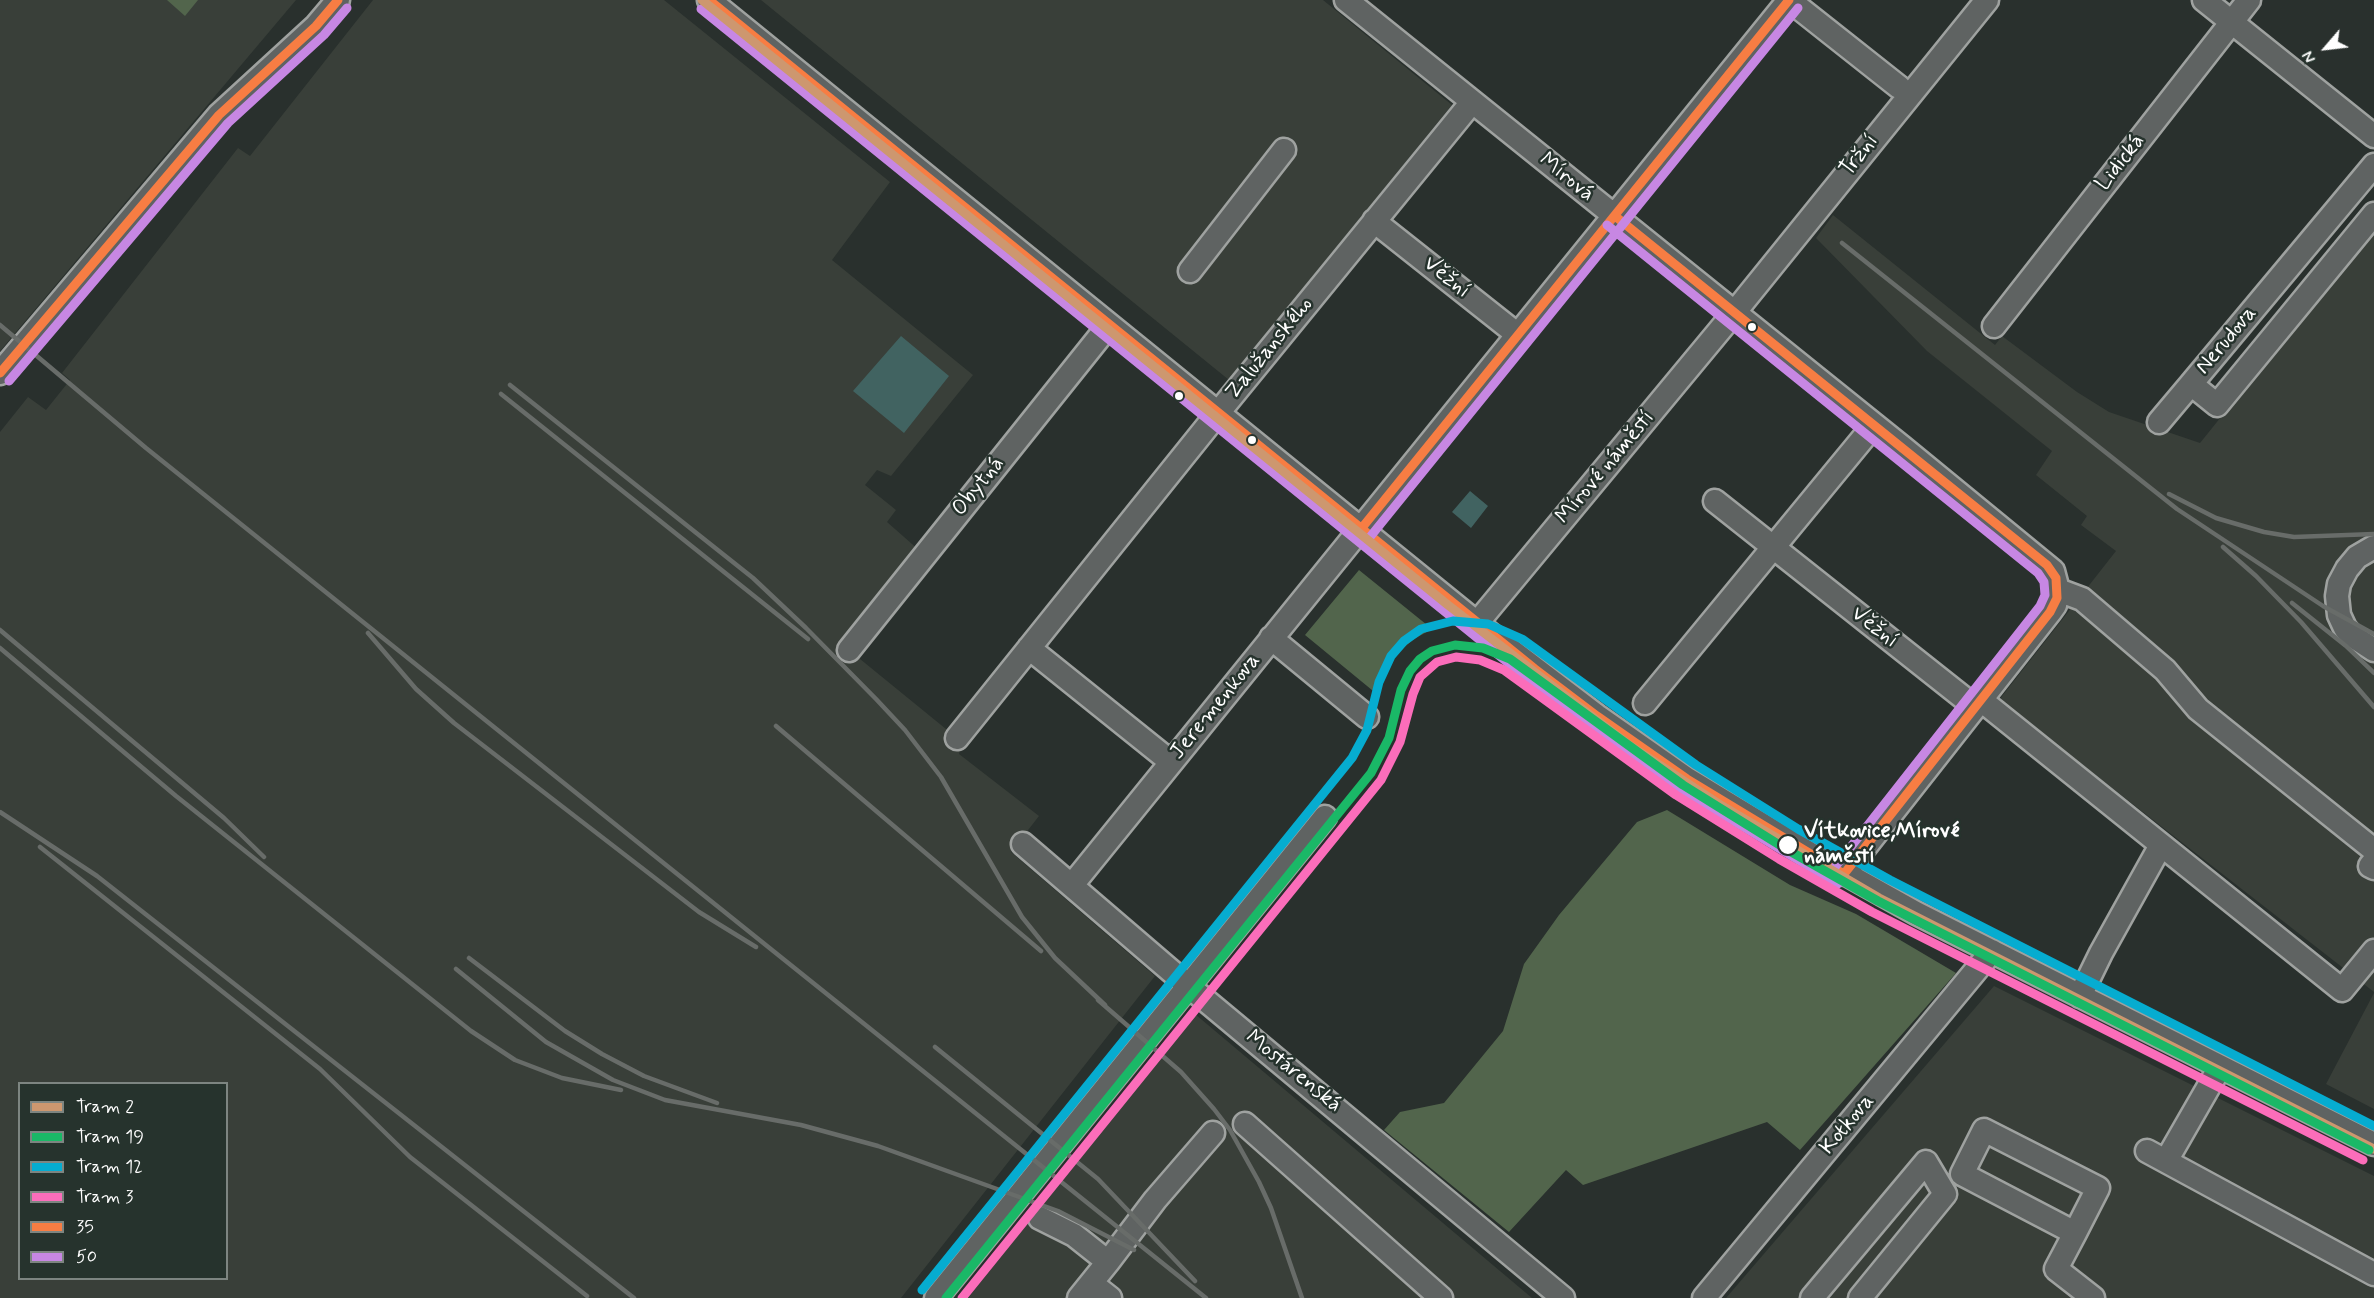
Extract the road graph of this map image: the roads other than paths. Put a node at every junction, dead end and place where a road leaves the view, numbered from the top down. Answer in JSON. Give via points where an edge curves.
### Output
{"nodes":[{"id":1,"x":338,"y":0,"type":"edge"},
{"id":2,"x":709,"y":0,"type":"edge"},
{"id":3,"x":1346,"y":0,"type":"edge"},
{"id":4,"x":1789,"y":0,"type":"edge"},
{"id":5,"x":1987,"y":0,"type":"edge"},
{"id":6,"x":2204,"y":0,"type":"edge"},
{"id":7,"x":2249,"y":0,"type":"edge"},
{"id":8,"x":2231,"y":22,"type":"junction"},
{"id":9,"x":1899,"y":87,"type":"dead end"},
{"id":10,"x":1472,"y":102,"type":"junction"},
{"id":11,"x":2374,"y":136,"type":"edge"},
{"id":12,"x":1284,"y":150,"type":"dead end"},
{"id":13,"x":2374,"y":165,"type":"edge"},
{"id":14,"x":2374,"y":214,"type":"edge"},
{"id":15,"x":1615,"y":216,"type":"junction"},
{"id":16,"x":1374,"y":221,"type":"junction"},
{"id":17,"x":1190,"y":271,"type":"dead end"},
{"id":18,"x":1734,"y":313,"type":"junction"},
{"id":19,"x":1109,"y":325,"type":"junction"},
{"id":20,"x":1994,"y":326,"type":"dead end"},
{"id":21,"x":1518,"y":335,"type":"junction"},
{"id":22,"x":0,"y":373,"type":"edge"},
{"id":23,"x":2191,"y":384,"type":"junction"},
{"id":24,"x":1218,"y":412,"type":"junction"},
{"id":25,"x":2159,"y":422,"type":"dead end"},
{"id":26,"x":1874,"y":425,"type":"junction"},
{"id":27,"x":1715,"y":501,"type":"dead end"},
{"id":28,"x":1360,"y":529,"type":"junction"},
{"id":29,"x":2374,"y":547,"type":"edge"},
{"id":30,"x":1774,"y":548,"type":"junction"},
{"id":31,"x":2058,"y":590,"type":"junction"},
{"id":32,"x":1477,"y":623,"type":"junction"},
{"id":33,"x":1271,"y":638,"type":"junction"},
{"id":34,"x":1029,"y":648,"type":"junction"},
{"id":35,"x":849,"y":650,"type":"dead end"},
{"id":36,"x":2374,"y":651,"type":"edge"},
{"id":37,"x":1645,"y":704,"type":"dead end"},
{"id":38,"x":1978,"y":704,"type":"junction"},
{"id":39,"x":1367,"y":717,"type":"dead end"},
{"id":40,"x":957,"y":738,"type":"dead end"},
{"id":41,"x":1171,"y":762,"type":"junction"},
{"id":42,"x":1325,"y":817,"type":"dead end"},
{"id":43,"x":1023,"y":844,"type":"dead end"},
{"id":44,"x":2161,"y":845,"type":"junction"},
{"id":45,"x":2374,"y":850,"type":"edge"},
{"id":46,"x":2374,"y":861,"type":"edge"},
{"id":47,"x":2374,"y":868,"type":"edge"},
{"id":48,"x":1844,"y":874,"type":"junction"},
{"id":49,"x":1072,"y":885,"type":"junction"},
{"id":50,"x":1992,"y":951,"type":"junction"},
{"id":51,"x":2374,"y":951,"type":"edge"},
{"id":52,"x":1189,"y":986,"type":"junction"},
{"id":53,"x":2080,"y":996,"type":"junction"},
{"id":54,"x":2220,"y":1067,"type":"junction"},
{"id":55,"x":1245,"y":1124,"type":"dead end"},
{"id":56,"x":1213,"y":1133,"type":"dead end"},
{"id":57,"x":2374,"y":1144,"type":"edge"},
{"id":58,"x":1040,"y":1218,"type":"dead end"},
{"id":59,"x":2075,"y":1233,"type":"junction"},
{"id":60,"x":1108,"y":1262,"type":"junction"},
{"id":61,"x":2374,"y":1274,"type":"edge"},
{"id":62,"x":1085,"y":1291,"type":"edge"},
{"id":63,"x":1433,"y":1295,"type":"edge"},
{"id":64,"x":936,"y":1298,"type":"edge"},
{"id":65,"x":1110,"y":1298,"type":"edge"},
{"id":66,"x":1563,"y":1298,"type":"edge"},
{"id":67,"x":1704,"y":1298,"type":"edge"},
{"id":68,"x":1812,"y":1298,"type":"edge"},
{"id":69,"x":1860,"y":1298,"type":"edge"},
{"id":70,"x":2093,"y":1298,"type":"edge"}],
"edges":[{"from":1,"to":22,"type":"street","via":[[316,26],[219,115]]},
{"from":2,"to":19,"type":"street"},
{"from":3,"to":10,"type":"street","name":"Mírová"},
{"from":4,"to":9,"type":"street"},
{"from":4,"to":15,"type":"street"},
{"from":5,"to":18,"type":"street","name":"Tržní"},
{"from":6,"to":8,"type":"street"},
{"from":7,"to":8,"type":"street","name":"Lidická"},
{"from":8,"to":11,"type":"street"},
{"from":8,"to":20,"type":"street","name":"Lidická"},
{"from":10,"to":15,"type":"street","name":"Mírová"},
{"from":10,"to":16,"type":"street","name":"Zalužanského"},
{"from":12,"to":17,"type":"street"},
{"from":13,"to":23,"type":"street","name":"Nerudova"},
{"from":14,"to":23,"type":"street","name":"Nerudova","via":[[2217,405]]},
{"from":15,"to":18,"type":"street","name":"Mírová"},
{"from":15,"to":21,"type":"street"},
{"from":16,"to":21,"type":"street","name":"Věžní"},
{"from":16,"to":24,"type":"street","name":"Zalužanského"},
{"from":18,"to":26,"type":"street","name":"Mírová"},
{"from":18,"to":32,"type":"street","name":"Mírové náměstí"},
{"from":19,"to":24,"type":"street"},
{"from":19,"to":35,"type":"street","name":"Obytná"},
{"from":21,"to":28,"type":"street"},
{"from":23,"to":25,"type":"street"},
{"from":24,"to":28,"type":"street"},
{"from":24,"to":34,"type":"street","name":"Zalužanského"},
{"from":26,"to":30,"type":"street"},
{"from":26,"to":31,"type":"street","name":"Mírová","via":[[2047,565],[2056,578]]},
{"from":27,"to":30,"type":"street","name":"Věžní"},
{"from":28,"to":32,"type":"street"},
{"from":28,"to":33,"type":"street","name":"Jeremenkova"},
{"from":29,"to":36,"type":"street","via":[[2347,569],[2337,596],[2345,628]]},
{"from":30,"to":37,"type":"street"},
{"from":30,"to":38,"type":"street","name":"Věžní"},
{"from":31,"to":38,"type":"street","via":[[2055,605]]},
{"from":31,"to":45,"type":"street","via":[[2082,599],[2165,670],[2198,710]]},
{"from":32,"to":48,"type":"street","via":[[1597,716],[1687,779]]},
{"from":33,"to":39,"type":"street"},
{"from":33,"to":41,"type":"street","name":"Jeremenkova"},
{"from":34,"to":40,"type":"street","name":"Zalužanského"},
{"from":34,"to":41,"type":"street"},
{"from":38,"to":44,"type":"street","name":"Věžní"},
{"from":38,"to":48,"type":"street"},
{"from":41,"to":49,"type":"street","name":"Jeremenkova"},
{"from":42,"to":52,"type":"street"},
{"from":43,"to":49,"type":"street","name":"Mostárenská"},
{"from":44,"to":51,"type":"street","name":"Věžní","via":[[2342,990]]},
{"from":44,"to":53,"type":"street"},
{"from":46,"to":47,"type":"street","via":[[2370,866]]},
{"from":48,"to":50,"type":"street"},
{"from":49,"to":52,"type":"street","name":"Mostárenská"},
{"from":50,"to":53,"type":"street"},
{"from":50,"to":67,"type":"street","name":"Kotkova"},
{"from":52,"to":64,"type":"street"},
{"from":52,"to":66,"type":"street","name":"Mostárenská"},
{"from":53,"to":54,"type":"street"},
{"from":54,"to":57,"type":"street"},
{"from":54,"to":61,"type":"street","via":[[2156,1156]]},
{"from":55,"to":63,"type":"street"},
{"from":56,"to":60,"type":"street"},
{"from":58,"to":60,"type":"street","via":[[1074,1235]]},
{"from":59,"to":59,"type":"street","via":[[2098,1188],[1984,1130],[1962,1174]]},
{"from":59,"to":70,"type":"street","via":[[2056,1269]]},
{"from":60,"to":62,"type":"street"},
{"from":62,"to":65,"type":"street"},
{"from":68,"to":69,"type":"street","via":[[1926,1162],[1946,1194]]}]}
